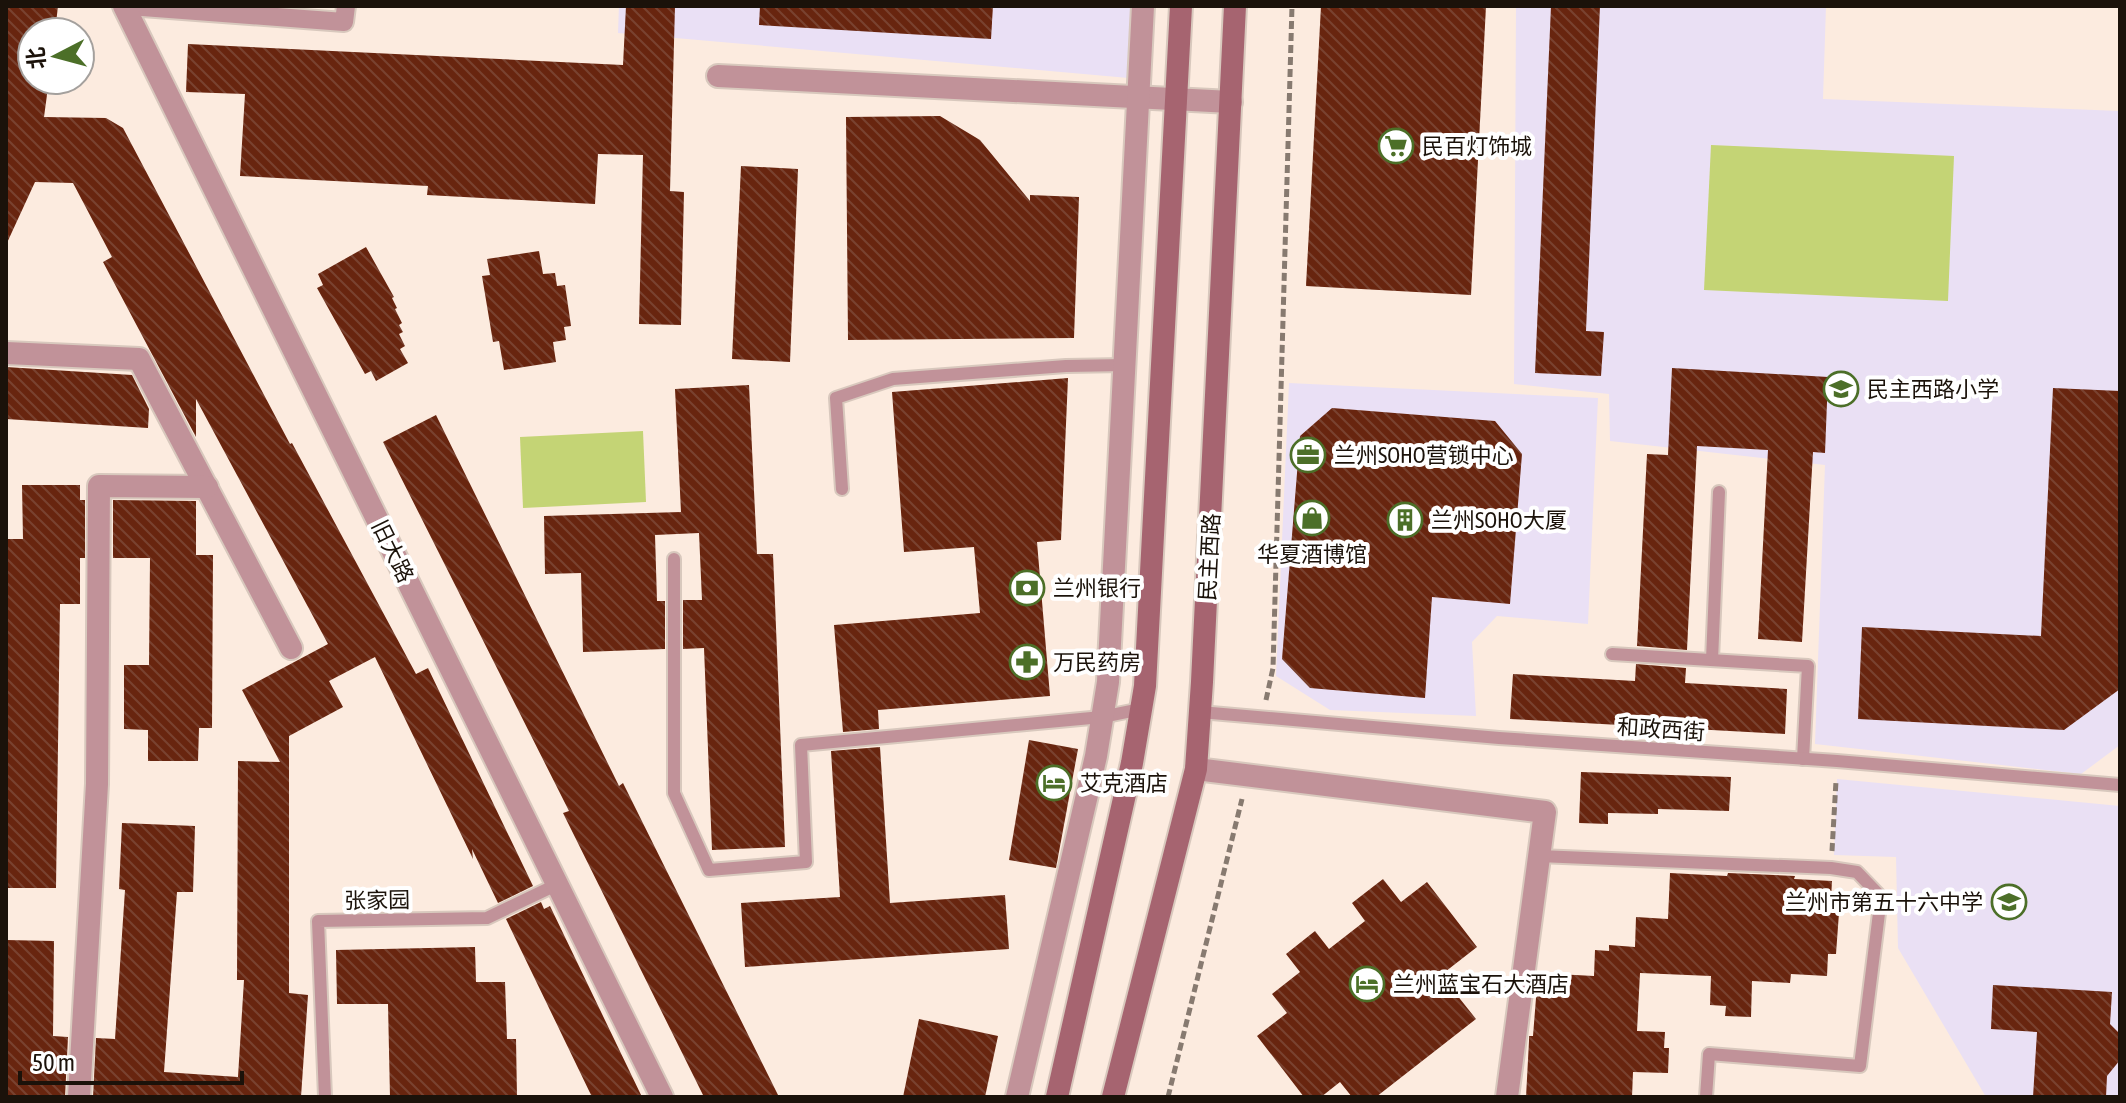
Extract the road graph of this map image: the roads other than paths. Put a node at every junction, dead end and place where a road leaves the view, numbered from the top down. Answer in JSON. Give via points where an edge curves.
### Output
{"nodes":[{"id":1,"x":126,"y":6,"type":"edge"},
{"id":2,"x":346,"y":6,"type":"edge"},
{"id":3,"x":1143,"y":6,"type":"edge"},
{"id":4,"x":1181,"y":6,"type":"edge"},
{"id":5,"x":1235,"y":6,"type":"edge"},
{"id":6,"x":718,"y":76,"type":"dead end"},
{"id":7,"x":1138,"y":96,"type":"junction"},
{"id":8,"x":1176,"y":98,"type":"junction"},
{"id":9,"x":1231,"y":102,"type":"junction"},
{"id":10,"x":6,"y":353,"type":"edge"},
{"id":11,"x":1125,"y":365,"type":"junction"},
{"id":12,"x":207,"y":487,"type":"junction"},
{"id":13,"x":842,"y":489,"type":"dead end"},
{"id":14,"x":1719,"y":492,"type":"dead end"},
{"id":15,"x":674,"y":559,"type":"dead end"},
{"id":16,"x":291,"y":648,"type":"dead end"},
{"id":17,"x":1612,"y":654,"type":"dead end"},
{"id":18,"x":1712,"y":660,"type":"junction"},
{"id":19,"x":1141,"y":709,"type":"junction"},
{"id":20,"x":1200,"y":712,"type":"junction"},
{"id":21,"x":1102,"y":717,"type":"junction"},
{"id":22,"x":1803,"y":759,"type":"junction"},
{"id":23,"x":1196,"y":769,"type":"junction"},
{"id":24,"x":2120,"y":785,"type":"edge"},
{"id":25,"x":1539,"y":856,"type":"junction"},
{"id":26,"x":558,"y":884,"type":"junction"},
{"id":27,"x":79,"y":1097,"type":"edge"},
{"id":28,"x":325,"y":1097,"type":"edge"},
{"id":29,"x":662,"y":1097,"type":"edge"},
{"id":30,"x":1017,"y":1097,"type":"edge"},
{"id":31,"x":1057,"y":1097,"type":"edge"},
{"id":32,"x":1113,"y":1097,"type":"edge"},
{"id":33,"x":1507,"y":1097,"type":"edge"},
{"id":34,"x":1706,"y":1097,"type":"edge"}],
"edges":[{"from":1,"to":2,"type":"street","via":[[344,22]]},
{"from":1,"to":26,"type":"street","name":"旧大路"},
{"from":3,"to":7,"type":"street"},
{"from":4,"to":8,"type":"main road"},
{"from":5,"to":9,"type":"main road","name":"民主西路"},
{"from":6,"to":7,"type":"street"},
{"from":7,"to":8,"type":"street"},
{"from":7,"to":11,"type":"street"},
{"from":8,"to":9,"type":"street"},
{"from":8,"to":19,"type":"main road"},
{"from":9,"to":20,"type":"main road","name":"民主西路"},
{"from":10,"to":12,"type":"street","via":[[139,359]]},
{"from":11,"to":13,"type":"lane","via":[[893,379],[836,398]]},
{"from":11,"to":21,"type":"street"},
{"from":12,"to":16,"type":"street"},
{"from":12,"to":27,"type":"street","via":[[99,486],[97,784]]},
{"from":14,"to":18,"type":"lane"},
{"from":15,"to":21,"type":"lane","via":[[674,793],[709,870],[806,862],[801,745]]},
{"from":17,"to":18,"type":"lane"},
{"from":18,"to":22,"type":"lane","via":[[1808,666]]},
{"from":19,"to":21,"type":"lane"},
{"from":19,"to":31,"type":"main road"},
{"from":20,"to":22,"type":"lane","name":"和政西街"},
{"from":20,"to":23,"type":"main road","name":"民主西路"},
{"from":21,"to":30,"type":"street"},
{"from":22,"to":24,"type":"lane","name":"和政西街"},
{"from":23,"to":25,"type":"street","via":[[1545,812]]},
{"from":23,"to":32,"type":"main road","name":"民主西路"},
{"from":25,"to":33,"type":"street"},
{"from":25,"to":34,"type":"lane","via":[[1831,868],[1857,872],[1881,897],[1860,1066],[1709,1054]]},
{"from":26,"to":28,"type":"lane","name":"张家园","via":[[487,918],[318,921]]},
{"from":26,"to":29,"type":"street","name":"旧大路"}]}
